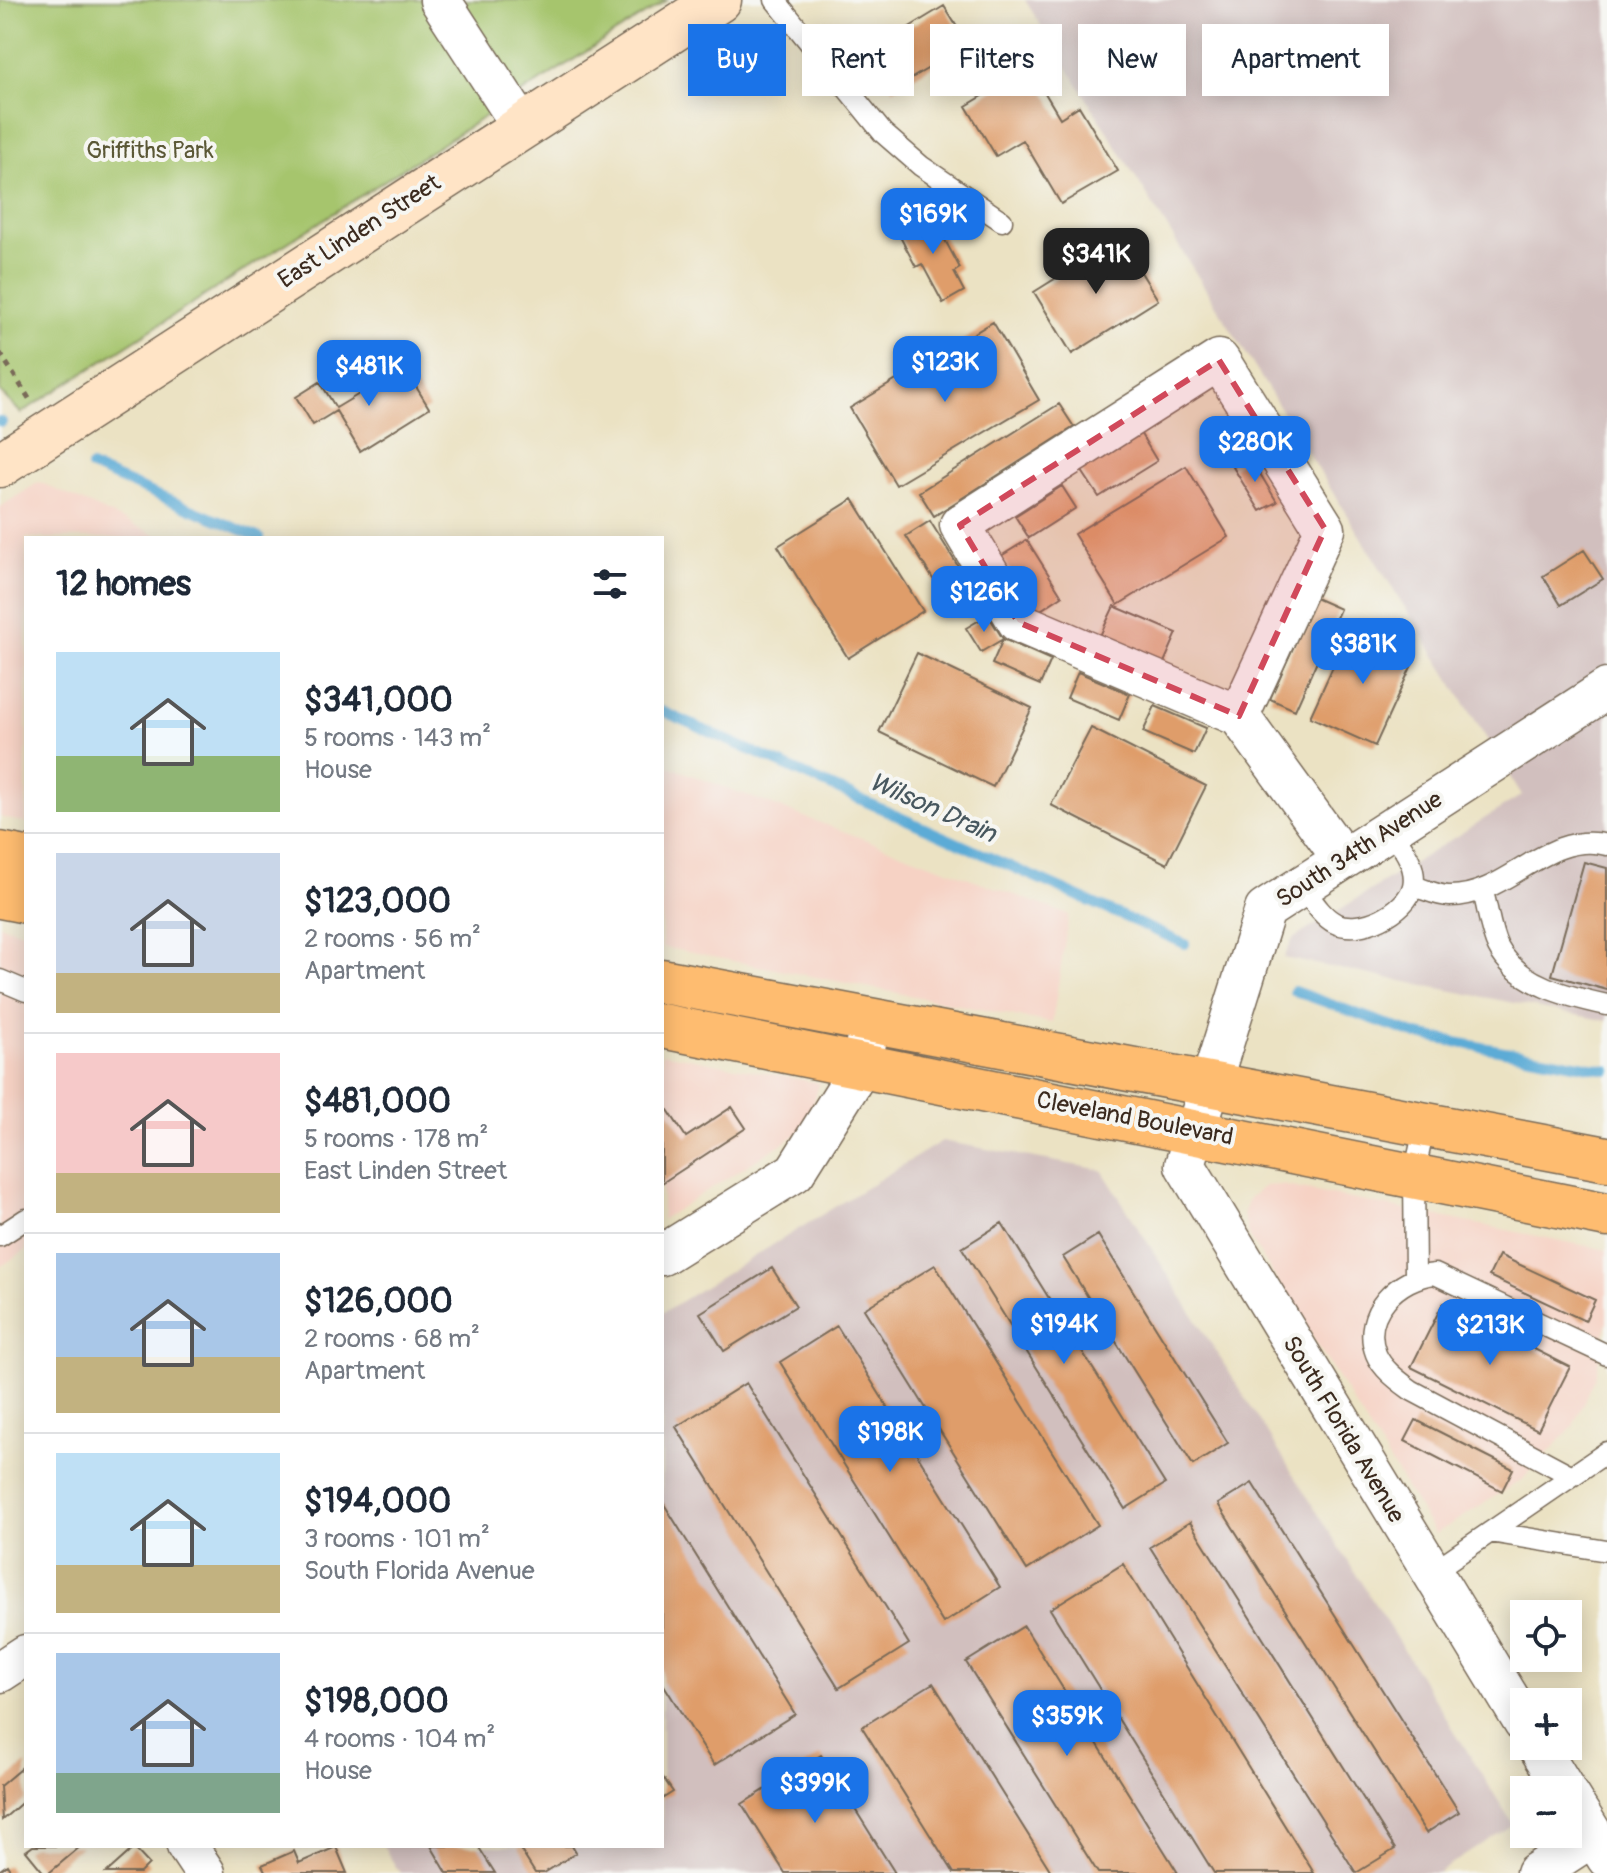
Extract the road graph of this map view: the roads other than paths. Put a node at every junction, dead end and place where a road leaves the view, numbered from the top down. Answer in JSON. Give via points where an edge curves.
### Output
{"nodes":[{"id":1,"x":440,"y":0,"type":"edge"},
{"id":2,"x":719,"y":0,"type":"edge"},
{"id":3,"x":775,"y":0,"type":"edge"},
{"id":4,"x":522,"y":126,"type":"junction"},
{"id":5,"x":1002,"y":221,"type":"dead end"},
{"id":6,"x":0,"y":465,"type":"edge"},
{"id":7,"x":1607,"y":689,"type":"edge"},
{"id":8,"x":1239,"y":716,"type":"junction"},
{"id":9,"x":1390,"y":829,"type":"junction"},
{"id":10,"x":1607,"y":845,"type":"edge"},
{"id":11,"x":0,"y":854,"type":"edge"},
{"id":12,"x":24,"y":859,"type":"edge"},
{"id":13,"x":1343,"y":859,"type":"junction"},
{"id":14,"x":1302,"y":886,"type":"junction"},
{"id":15,"x":1413,"y":886,"type":"junction"},
{"id":16,"x":1483,"y":892,"type":"junction"},
{"id":17,"x":0,"y":896,"type":"edge"},
{"id":18,"x":24,"y":901,"type":"edge"},
{"id":19,"x":0,"y":980,"type":"edge"},
{"id":20,"x":664,"y":981,"type":"edge"},
{"id":21,"x":24,"y":990,"type":"edge"},
{"id":22,"x":1607,"y":1005,"type":"edge"},
{"id":23,"x":870,"y":1021,"type":"junction"},
{"id":24,"x":664,"y":1026,"type":"edge"},
{"id":25,"x":862,"y":1065,"type":"junction"},
{"id":26,"x":1208,"y":1084,"type":"junction"},
{"id":27,"x":1425,"y":1124,"type":"junction"},
{"id":28,"x":1195,"y":1130,"type":"junction"},
{"id":29,"x":1607,"y":1159,"type":"edge"},
{"id":30,"x":1414,"y":1175,"type":"junction"},
{"id":31,"x":1607,"y":1215,"type":"edge"},
{"id":32,"x":24,"y":1220,"type":"edge"},
{"id":33,"x":0,"y":1236,"type":"edge"},
{"id":34,"x":664,"y":1254,"type":"edge"},
{"id":35,"x":1415,"y":1276,"type":"junction"},
{"id":36,"x":1607,"y":1355,"type":"edge"},
{"id":37,"x":1607,"y":1452,"type":"edge"},
{"id":38,"x":1572,"y":1476,"type":"junction"},
{"id":39,"x":1490,"y":1532,"type":"junction"},
{"id":40,"x":1607,"y":1551,"type":"edge"},
{"id":41,"x":1432,"y":1572,"type":"junction"},
{"id":42,"x":24,"y":1656,"type":"edge"},
{"id":43,"x":0,"y":1672,"type":"edge"},
{"id":44,"x":1510,"y":1700,"type":"edge"},
{"id":45,"x":1582,"y":1817,"type":"edge"},
{"id":46,"x":1600,"y":1847,"type":"edge"},
{"id":47,"x":188,"y":1848,"type":"edge"},
{"id":48,"x":205,"y":1873,"type":"edge"},
{"id":49,"x":1536,"y":1873,"type":"edge"}],
"edges":[{"from":1,"to":4,"type":"street"},
{"from":2,"to":4,"type":"main road","name":"East Linden Street"},
{"from":3,"to":5,"type":"lane","via":[[883,133]]},
{"from":4,"to":6,"type":"main road","name":"East Linden Street"},
{"from":7,"to":9,"type":"street","name":"South 34th Avenue"},
{"from":8,"to":8,"type":"street","via":[[1018,622],[960,525],[1219,360],[1325,529]]},
{"from":8,"to":13,"type":"street"},
{"from":9,"to":13,"type":"street","name":"South 34th Avenue"},
{"from":9,"to":15,"type":"lane","via":[[1408,856]]},
{"from":10,"to":16,"type":"lane","via":[[1592,841],[1555,849]]},
{"from":11,"to":12,"type":"main road"},
{"from":13,"to":14,"type":"street","name":"South 34th Avenue"},
{"from":14,"to":15,"type":"lane","via":[[1336,923],[1353,926],[1375,921],[1403,903]]},
{"from":14,"to":26,"type":"street","name":"South 34th Avenue","via":[[1265,910]]},
{"from":15,"to":16,"type":"lane","via":[[1447,897]]},
{"from":16,"to":22,"type":"lane","via":[[1499,948],[1522,972],[1547,989]]},
{"from":17,"to":18,"type":"main road"},
{"from":19,"to":21,"type":"lane"},
{"from":20,"to":23,"type":"main road","name":"Cleveland Boulevard"},
{"from":23,"to":25,"type":"street"},
{"from":23,"to":26,"type":"main road","name":"Cleveland Boulevard"},
{"from":24,"to":25,"type":"main road","name":"Cleveland Boulevard"},
{"from":25,"to":28,"type":"main road","name":"Cleveland Boulevard"},
{"from":25,"to":34,"type":"street","via":[[795,1172]]},
{"from":26,"to":27,"type":"main road","name":"Cleveland Boulevard"},
{"from":26,"to":28,"type":"street","name":"South 34th Avenue"},
{"from":27,"to":29,"type":"main road","name":"Cleveland Boulevard"},
{"from":27,"to":30,"type":"lane"},
{"from":28,"to":30,"type":"main road","name":"Cleveland Boulevard"},
{"from":28,"to":41,"type":"street","name":"South Florida Avenue","via":[[1185,1165]]},
{"from":30,"to":31,"type":"main road","name":"Cleveland Boulevard"},
{"from":30,"to":35,"type":"lane"},
{"from":32,"to":33,"type":"lane"},
{"from":35,"to":36,"type":"lane","via":[[1435,1274],[1459,1282]]},
{"from":35,"to":38,"type":"lane","via":[[1392,1291],[1374,1330],[1376,1354],[1390,1374]]},
{"from":37,"to":38,"type":"lane"},
{"from":38,"to":39,"type":"lane"},
{"from":39,"to":40,"type":"lane"},
{"from":39,"to":41,"type":"lane"},
{"from":41,"to":44,"type":"street","name":"South Florida Avenue"},
{"from":42,"to":43,"type":"street"},
{"from":45,"to":46,"type":"street"},
{"from":46,"to":49,"type":"street"},
{"from":47,"to":48,"type":"street"}]}
